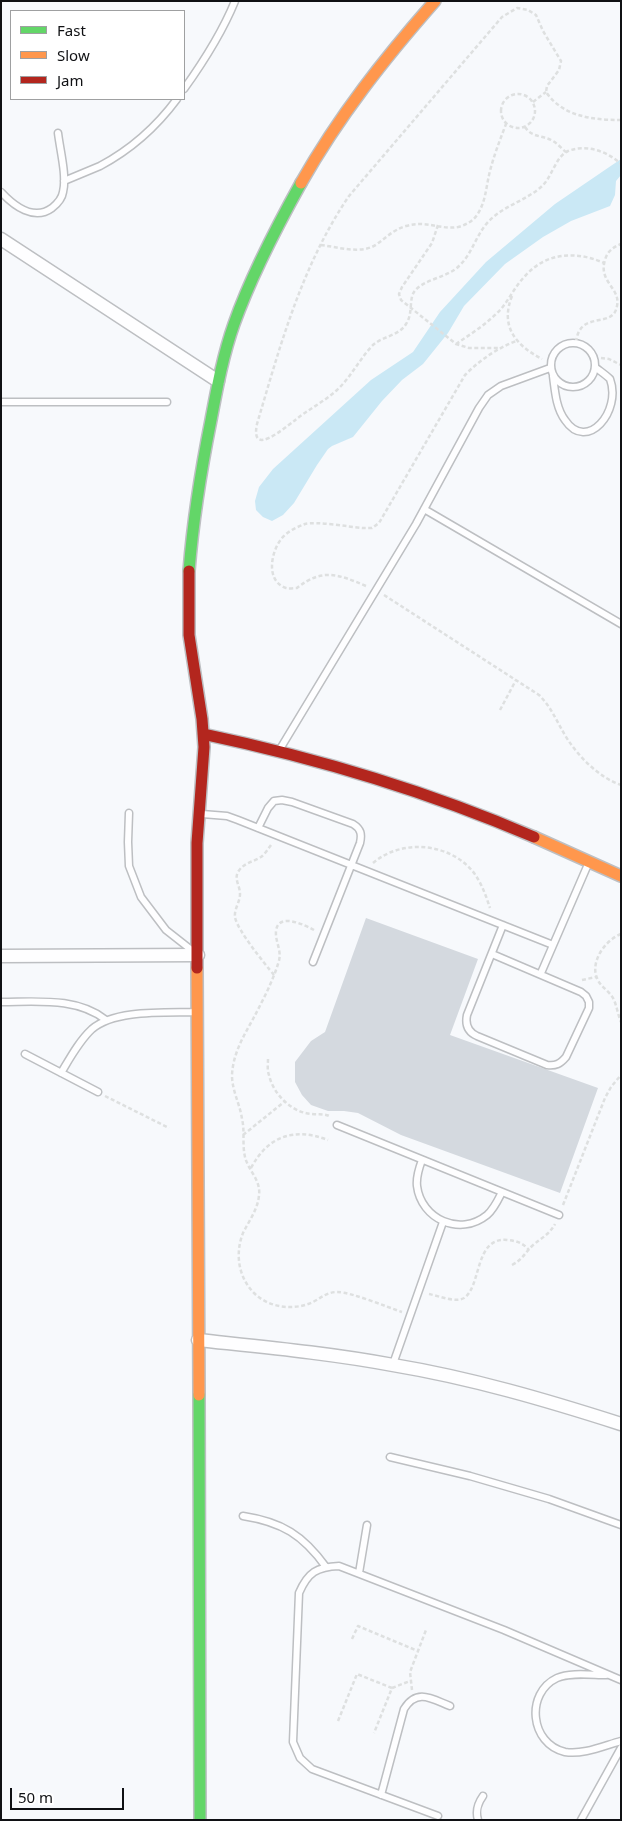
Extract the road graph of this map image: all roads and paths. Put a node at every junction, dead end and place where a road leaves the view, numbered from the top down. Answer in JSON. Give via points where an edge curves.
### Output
{"nodes":[{"id":1,"x":235,"y":1,"type":"edge"},
{"id":2,"x":435,"y":1,"type":"edge"},
{"id":3,"x":185,"y":88,"type":"edge"},
{"id":4,"x":546,"y":92,"type":"junction"},
{"id":5,"x":176,"y":100,"type":"edge"},
{"id":6,"x":533,"y":102,"type":"junction"},
{"id":7,"x":621,"y":120,"type":"edge"},
{"id":8,"x":506,"y":124,"type":"junction"},
{"id":9,"x":524,"y":128,"type":"junction"},
{"id":10,"x":58,"y":133,"type":"dead end"},
{"id":11,"x":566,"y":152,"type":"junction"},
{"id":12,"x":621,"y":164,"type":"edge"},
{"id":13,"x":64,"y":181,"type":"junction"},
{"id":14,"x":1,"y":192,"type":"edge"},
{"id":15,"x":438,"y":225,"type":"junction"},
{"id":16,"x":1,"y":239,"type":"edge"},
{"id":17,"x":621,"y":244,"type":"edge"},
{"id":18,"x":321,"y":245,"type":"junction"},
{"id":19,"x":604,"y":263,"type":"junction"},
{"id":20,"x":513,"y":293,"type":"junction"},
{"id":21,"x":412,"y":310,"type":"junction"},
{"id":22,"x":516,"y":341,"type":"junction"},
{"id":23,"x":576,"y":342,"type":"junction"},
{"id":24,"x":456,"y":344,"type":"junction"},
{"id":25,"x":499,"y":348,"type":"junction"},
{"id":26,"x":594,"y":357,"type":"junction"},
{"id":27,"x":550,"y":365,"type":"junction"},
{"id":28,"x":621,"y":365,"type":"edge"},
{"id":29,"x":595,"y":367,"type":"junction"},
{"id":30,"x":553,"y":376,"type":"junction"},
{"id":31,"x":218,"y":382,"type":"junction"},
{"id":32,"x":1,"y":402,"type":"edge"},
{"id":33,"x":166,"y":402,"type":"dead end"},
{"id":34,"x":424,"y":509,"type":"junction"},
{"id":35,"x":376,"y":590,"type":"junction"},
{"id":36,"x":621,"y":624,"type":"edge"},
{"id":37,"x":516,"y":680,"type":"junction"},
{"id":38,"x":500,"y":710,"type":"dead end"},
{"id":39,"x":203,"y":734,"type":"junction"},
{"id":40,"x":279,"y":750,"type":"junction"},
{"id":41,"x":621,"y":785,"type":"edge"},
{"id":42,"x":129,"y":813,"type":"dead end"},
{"id":43,"x":198,"y":814,"type":"junction"},
{"id":44,"x":258,"y":828,"type":"junction"},
{"id":45,"x":279,"y":836,"type":"junction"},
{"id":46,"x":589,"y":861,"type":"junction"},
{"id":47,"x":352,"y":865,"type":"junction"},
{"id":48,"x":365,"y":871,"type":"junction"},
{"id":49,"x":621,"y":876,"type":"edge"},
{"id":50,"x":495,"y":922,"type":"junction"},
{"id":51,"x":503,"y":925,"type":"junction"},
{"id":52,"x":621,"y":934,"type":"edge"},
{"id":53,"x":323,"y":936,"type":"junction"},
{"id":54,"x":553,"y":945,"type":"junction"},
{"id":55,"x":492,"y":954,"type":"junction"},
{"id":56,"x":198,"y":955,"type":"junction"},
{"id":57,"x":1,"y":956,"type":"edge"},
{"id":58,"x":313,"y":962,"type":"dead end"},
{"id":59,"x":541,"y":973,"type":"junction"},
{"id":60,"x":274,"y":975,"type":"junction"},
{"id":61,"x":1,"y":1002,"type":"edge"},
{"id":62,"x":198,"y":1012,"type":"junction"},
{"id":63,"x":106,"y":1020,"type":"junction"},
{"id":64,"x":621,"y":1022,"type":"edge"},
{"id":65,"x":25,"y":1054,"type":"dead end"},
{"id":66,"x":268,"y":1059,"type":"dead end"},
{"id":67,"x":60,"y":1072,"type":"junction"},
{"id":68,"x":621,"y":1075,"type":"edge"},
{"id":69,"x":98,"y":1092,"type":"joint"},
{"id":70,"x":284,"y":1102,"type":"junction"},
{"id":71,"x":337,"y":1124,"type":"joint"},
{"id":72,"x":169,"y":1128,"type":"dead end"},
{"id":73,"x":243,"y":1135,"type":"junction"},
{"id":74,"x":328,"y":1140,"type":"dead end"},
{"id":75,"x":422,"y":1160,"type":"junction"},
{"id":76,"x":250,"y":1168,"type":"junction"},
{"id":77,"x":502,"y":1192,"type":"junction"},
{"id":78,"x":559,"y":1215,"type":"junction"},
{"id":79,"x":443,"y":1222,"type":"junction"},
{"id":80,"x":529,"y":1250,"type":"junction"},
{"id":81,"x":512,"y":1265,"type":"dead end"},
{"id":82,"x":419,"y":1292,"type":"junction"},
{"id":83,"x":410,"y":1315,"type":"junction"},
{"id":84,"x":198,"y":1340,"type":"junction"},
{"id":85,"x":393,"y":1364,"type":"junction"},
{"id":86,"x":621,"y":1424,"type":"edge"},
{"id":87,"x":390,"y":1457,"type":"dead end"},
{"id":88,"x":244,"y":1516,"type":"dead end"},
{"id":89,"x":368,"y":1525,"type":"dead end"},
{"id":90,"x":621,"y":1525,"type":"edge"},
{"id":91,"x":326,"y":1566,"type":"junction"},
{"id":92,"x":359,"y":1573,"type":"junction"},
{"id":93,"x":426,"y":1630,"type":"dead end"},
{"id":94,"x":352,"y":1639,"type":"dead end"},
{"id":95,"x":418,"y":1650,"type":"junction"},
{"id":96,"x":610,"y":1676,"type":"junction"},
{"id":97,"x":621,"y":1680,"type":"edge"},
{"id":98,"x":410,"y":1681,"type":"junction"},
{"id":99,"x":392,"y":1688,"type":"junction"},
{"id":100,"x":415,"y":1697,"type":"junction"},
{"id":101,"x":450,"y":1706,"type":"dead end"},
{"id":102,"x":338,"y":1721,"type":"dead end"},
{"id":103,"x":374,"y":1733,"type":"dead end"},
{"id":104,"x":621,"y":1741,"type":"edge"},
{"id":105,"x":621,"y":1748,"type":"edge"},
{"id":106,"x":382,"y":1795,"type":"junction"},
{"id":107,"x":483,"y":1796,"type":"dead end"},
{"id":108,"x":438,"y":1816,"type":"dead end"},
{"id":109,"x":200,"y":1820,"type":"edge"},
{"id":110,"x":478,"y":1820,"type":"edge"},
{"id":111,"x":581,"y":1820,"type":"edge"}],
"edges":[{"from":1,"to":3,"type":"lane","via":[[226,24]]},
{"from":2,"to":31,"type":"street","via":[[391,50],[357,95],[283,215],[231,335]]},
{"from":4,"to":6,"type":"path"},
{"from":4,"to":7,"type":"path","via":[[580,117]]},
{"from":4,"to":18,"type":"path","via":[[561,61],[536,15],[517,8],[502,17],[349,196],[332,220]]},
{"from":5,"to":13,"type":"lane","via":[[135,143],[101,165]]},
{"from":6,"to":8,"type":"path","via":[[526,95],[507,97],[501,106],[500,116]]},
{"from":6,"to":9,"type":"path","via":[[535,112],[532,121]]},
{"from":8,"to":9,"type":"path","via":[[515,129]]},
{"from":8,"to":15,"type":"path","via":[[478,215],[460,226]]},
{"from":9,"to":11,"type":"path","via":[[534,136],[554,142]]},
{"from":10,"to":13,"type":"lane"},
{"from":11,"to":12,"type":"path","via":[[589,148],[615,158]]},
{"from":11,"to":21,"type":"path","via":[[544,185],[501,210],[487,223],[459,266],[413,292]]},
{"from":13,"to":14,"type":"lane","via":[[63,193],[57,204],[36,214],[14,204]]},
{"from":15,"to":18,"type":"path","via":[[413,224],[398,228],[366,249]]},
{"from":15,"to":21,"type":"path","via":[[432,242],[399,294],[400,300]]},
{"from":16,"to":31,"type":"street"},
{"from":17,"to":19,"type":"path","via":[[611,250]]},
{"from":18,"to":21,"type":"path","via":[[305,278],[276,357],[256,436],[270,439],[336,391],[372,346],[401,331]]},
{"from":19,"to":20,"type":"path","via":[[581,255],[557,256],[535,267]]},
{"from":19,"to":23,"type":"path","via":[[604,276],[618,300],[617,308],[612,316],[581,326]]},
{"from":20,"to":22,"type":"path","via":[[507,317]]},
{"from":20,"to":24,"type":"path","via":[[500,310]]},
{"from":21,"to":24,"type":"path"},
{"from":22,"to":25,"type":"path"},
{"from":22,"to":27,"type":"path"},
{"from":23,"to":26,"type":"lane","via":[[590,350]]},
{"from":23,"to":27,"type":"lane","via":[[558,347]]},
{"from":24,"to":25,"type":"path","via":[[469,348]]},
{"from":25,"to":35,"type":"path","via":[[464,375],[379,523],[372,528],[363,528],[308,523],[292,530],[275,549],[272,573],[277,583],[286,588],[297,588],[319,575],[330,574]]},
{"from":26,"to":28,"type":"path"},
{"from":26,"to":29,"type":"lane"},
{"from":27,"to":30,"type":"lane"},
{"from":27,"to":34,"type":"lane","via":[[488,395]]},
{"from":29,"to":30,"type":"lane","via":[[592,376],[578,387],[568,387]]},
{"from":29,"to":30,"type":"lane","via":[[610,380],[616,390],[617,401],[608,422],[593,431],[574,429],[565,422],[559,410]]},
{"from":31,"to":39,"type":"street","via":[[197,496],[188,621]]},
{"from":32,"to":33,"type":"lane"},
{"from":34,"to":35,"type":"lane"},
{"from":34,"to":36,"type":"lane"},
{"from":35,"to":37,"type":"path"},
{"from":35,"to":40,"type":"lane"},
{"from":37,"to":38,"type":"path"},
{"from":37,"to":41,"type":"path","via":[[548,704],[567,739],[588,764]]},
{"from":39,"to":40,"type":"street"},
{"from":39,"to":43,"type":"street"},
{"from":40,"to":46,"type":"street","via":[[412,789],[476,812]]},
{"from":42,"to":56,"type":"lane","via":[[129,866],[141,898],[166,930]]},
{"from":43,"to":44,"type":"lane","via":[[227,816]]},
{"from":43,"to":56,"type":"street"},
{"from":44,"to":45,"type":"lane"},
{"from":44,"to":47,"type":"lane","via":[[268,808],[274,801],[282,800],[353,824],[362,836]]},
{"from":45,"to":47,"type":"lane"},
{"from":45,"to":60,"type":"path","via":[[260,857],[239,870],[240,899],[235,916],[237,925]]},
{"from":46,"to":49,"type":"street"},
{"from":46,"to":54,"type":"lane"},
{"from":47,"to":48,"type":"lane"},
{"from":47,"to":53,"type":"lane"},
{"from":48,"to":50,"type":"lane"},
{"from":48,"to":50,"type":"path","via":[[380,858],[399,849],[420,846],[440,850],[459,858],[474,873]]},
{"from":50,"to":51,"type":"lane"},
{"from":51,"to":54,"type":"lane"},
{"from":51,"to":55,"type":"lane"},
{"from":52,"to":64,"type":"path","via":[[602,948],[596,977],[612,996]]},
{"from":53,"to":58,"type":"lane"},
{"from":53,"to":60,"type":"path","via":[[298,923],[279,924],[276,934],[279,962]]},
{"from":54,"to":59,"type":"lane"},
{"from":55,"to":59,"type":"lane"},
{"from":55,"to":59,"type":"lane","via":[[467,1015],[467,1028],[477,1036],[554,1066],[566,1057],[590,1002],[581,992]]},
{"from":56,"to":57,"type":"street"},
{"from":56,"to":62,"type":"street"},
{"from":60,"to":73,"type":"path","via":[[236,1051],[233,1089],[242,1118]]},
{"from":61,"to":63,"type":"lane","via":[[73,1004]]},
{"from":62,"to":63,"type":"lane","via":[[130,1015]]},
{"from":62,"to":84,"type":"street"},
{"from":63,"to":67,"type":"lane","via":[[82,1039]]},
{"from":65,"to":67,"type":"lane"},
{"from":66,"to":70,"type":"path","via":[[268,1075]]},
{"from":67,"to":69,"type":"lane"},
{"from":68,"to":78,"type":"path","via":[[605,1098]]},
{"from":69,"to":72,"type":"path"},
{"from":70,"to":71,"type":"path","via":[[297,1110],[327,1114]]},
{"from":70,"to":73,"type":"path"},
{"from":71,"to":75,"type":"lane"},
{"from":73,"to":76,"type":"path","via":[[245,1158]]},
{"from":74,"to":76,"type":"path","via":[[302,1133],[277,1139],[266,1147]]},
{"from":75,"to":77,"type":"lane"},
{"from":75,"to":79,"type":"lane","via":[[417,1184],[419,1196],[424,1207]]},
{"from":76,"to":83,"type":"path","via":[[260,1195],[243,1233],[239,1258],[246,1283],[254,1293],[264,1301],[289,1308],[314,1302],[324,1294],[339,1292]]},
{"from":77,"to":78,"type":"lane"},
{"from":77,"to":79,"type":"lane","via":[[495,1206],[477,1221],[466,1224]]},
{"from":78,"to":80,"type":"path","via":[[550,1233]]},
{"from":79,"to":82,"type":"lane"},
{"from":80,"to":81,"type":"path"},
{"from":80,"to":82,"type":"path","via":[[525,1245],[506,1239],[495,1242],[481,1258],[469,1292],[462,1299]]},
{"from":82,"to":83,"type":"lane"},
{"from":83,"to":85,"type":"lane"},
{"from":84,"to":85,"type":"street"},
{"from":84,"to":109,"type":"street"},
{"from":85,"to":86,"type":"street","via":[[481,1382]]},
{"from":87,"to":90,"type":"lane","via":[[505,1486]]},
{"from":88,"to":91,"type":"lane","via":[[263,1519],[299,1536]]},
{"from":89,"to":92,"type":"lane"},
{"from":91,"to":92,"type":"lane","via":[[340,1566]]},
{"from":91,"to":106,"type":"lane","via":[[314,1571],[304,1581],[299,1593],[293,1742],[300,1758],[312,1770]]},
{"from":92,"to":96,"type":"lane"},
{"from":93,"to":95,"type":"path"},
{"from":94,"to":95,"type":"path","via":[[358,1626]]},
{"from":95,"to":98,"type":"path"},
{"from":96,"to":97,"type":"lane"},
{"from":96,"to":104,"type":"lane","via":[[571,1676],[558,1678],[546,1685],[538,1696],[536,1723],[541,1736],[551,1746],[563,1751],[577,1753]]},
{"from":98,"to":99,"type":"path"},
{"from":98,"to":100,"type":"path"},
{"from":99,"to":102,"type":"path","via":[[357,1674]]},
{"from":99,"to":103,"type":"path"},
{"from":100,"to":101,"type":"lane","via":[[424,1696]]},
{"from":100,"to":106,"type":"lane","via":[[404,1709]]},
{"from":105,"to":111,"type":"lane"},
{"from":106,"to":108,"type":"lane"},
{"from":107,"to":110,"type":"lane","via":[[478,1804]]}]}
